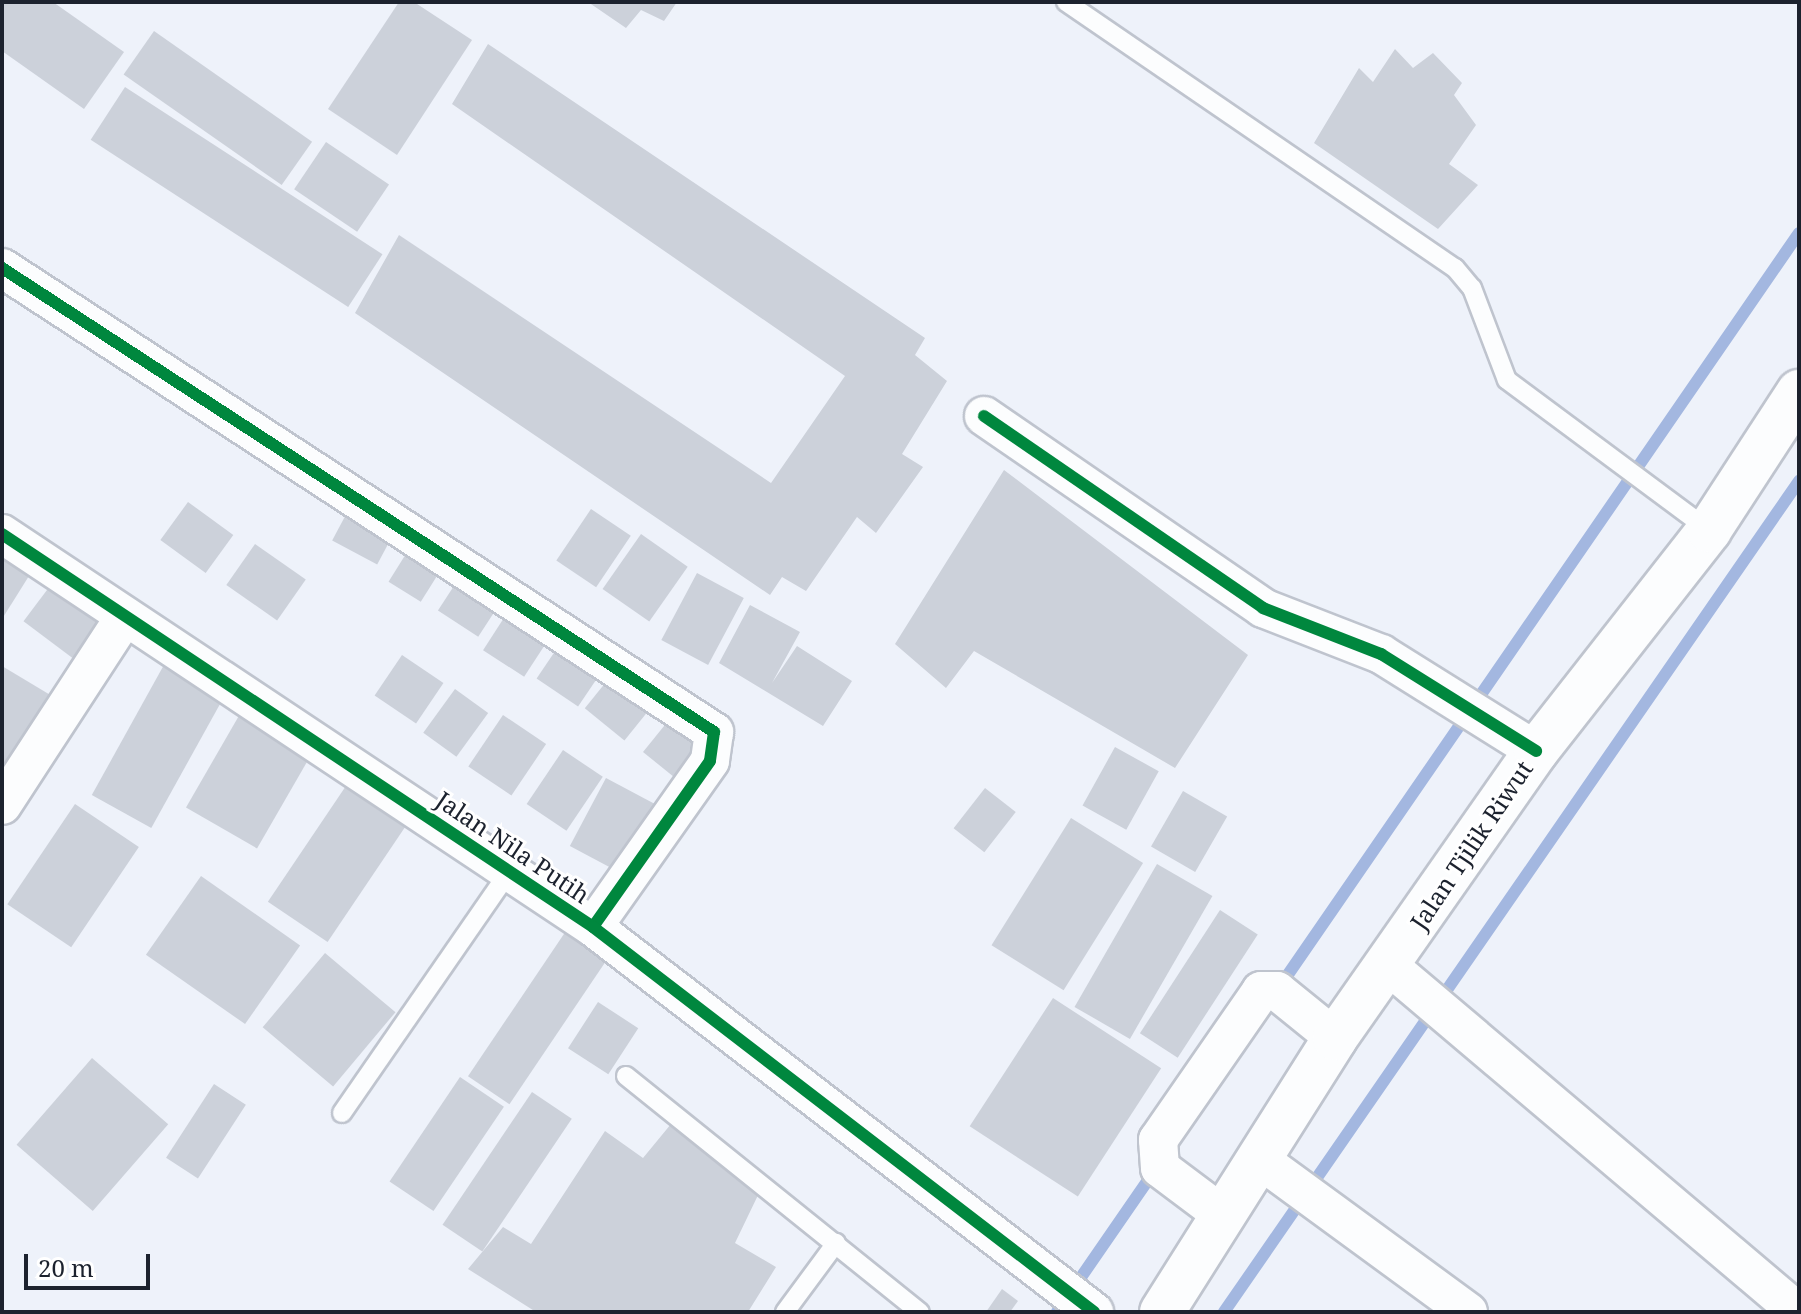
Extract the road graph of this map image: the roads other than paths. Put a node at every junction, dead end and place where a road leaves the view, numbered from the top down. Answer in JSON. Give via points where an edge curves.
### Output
{"nodes":[{"id":1,"x":1066,"y":2,"type":"edge"},
{"id":2,"x":2,"y":268,"type":"edge"},
{"id":3,"x":1797,"y":399,"type":"edge"},
{"id":4,"x":984,"y":416,"type":"dead end"},
{"id":5,"x":1709,"y":530,"type":"junction"},
{"id":6,"x":2,"y":534,"type":"edge"},
{"id":7,"x":125,"y":616,"type":"junction"},
{"id":8,"x":1536,"y":751,"type":"junction"},
{"id":9,"x":2,"y":805,"type":"edge"},
{"id":10,"x":509,"y":872,"type":"junction"},
{"id":11,"x":593,"y":927,"type":"junction"},
{"id":12,"x":1389,"y":966,"type":"junction"},
{"id":13,"x":1335,"y":1038,"type":"junction"},
{"id":14,"x":626,"y":1076,"type":"dead end"},
{"id":15,"x":342,"y":1113,"type":"dead end"},
{"id":16,"x":1259,"y":1159,"type":"junction"},
{"id":17,"x":1220,"y":1213,"type":"junction"},
{"id":18,"x":836,"y":1243,"type":"junction"},
{"id":19,"x":785,"y":1312,"type":"edge"},
{"id":20,"x":920,"y":1312,"type":"edge"},
{"id":21,"x":1094,"y":1312,"type":"edge"},
{"id":22,"x":1162,"y":1312,"type":"edge"},
{"id":23,"x":1468,"y":1312,"type":"edge"},
{"id":24,"x":1798,"y":1312,"type":"edge"}],
"edges":[{"from":1,"to":5,"type":"lane","via":[[1455,268],[1472,288],[1507,380]]},
{"from":2,"to":11,"type":"street","via":[[714,732],[716,748],[710,761]]},
{"from":3,"to":5,"type":"highway","name":"Jalan Tjilik Riwut"},
{"from":4,"to":8,"type":"street","via":[[1263,608],[1381,654]]},
{"from":5,"to":8,"type":"highway","name":"Jalan Tjilik Riwut"},
{"from":6,"to":7,"type":"street","name":"Jalan Nila Putih"},
{"from":7,"to":9,"type":"street"},
{"from":7,"to":10,"type":"street","name":"Jalan Nila Putih"},
{"from":8,"to":12,"type":"highway","name":"Jalan Tjilik Riwut"},
{"from":10,"to":11,"type":"street","name":"Jalan Nila Putih"},
{"from":10,"to":15,"type":"lane"},
{"from":11,"to":21,"type":"street","name":"Jalan Nila Putih"},
{"from":12,"to":13,"type":"highway","name":"Jalan Tjilik Riwut"},
{"from":12,"to":24,"type":"street"},
{"from":13,"to":16,"type":"highway","name":"Jalan Tjilik Riwut"},
{"from":13,"to":17,"type":"street","via":[[1277,991],[1261,991],[1175,1114],[1156,1145],[1158,1165]]},
{"from":14,"to":18,"type":"lane"},
{"from":16,"to":17,"type":"highway","name":"Jalan Tjilik Riwut"},
{"from":16,"to":23,"type":"street"},
{"from":17,"to":22,"type":"highway","name":"Jalan Tjilik Riwut"},
{"from":18,"to":19,"type":"lane"},
{"from":18,"to":20,"type":"lane"}]}
